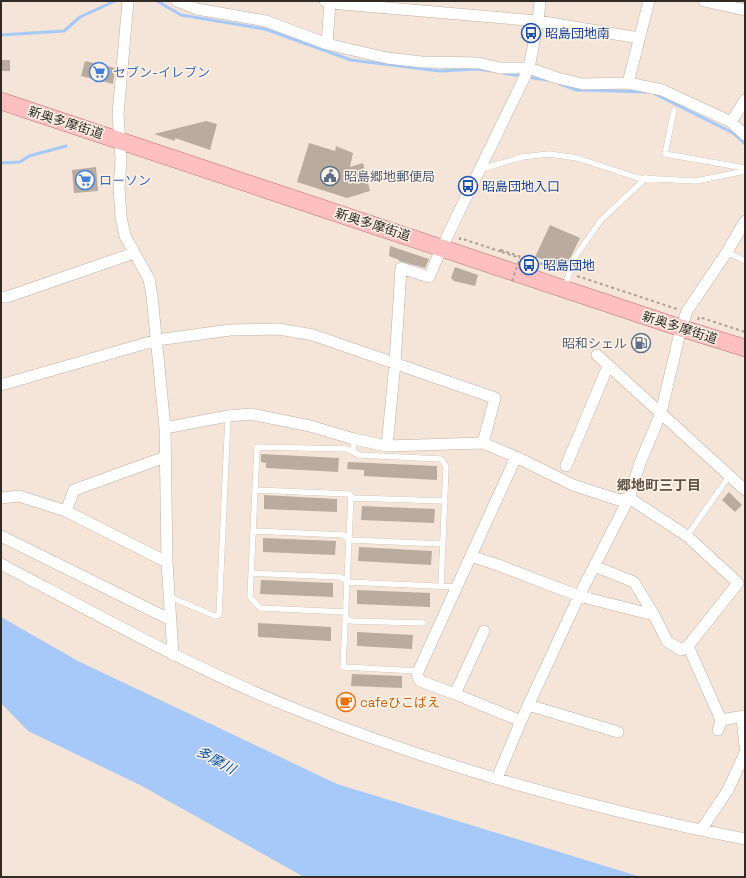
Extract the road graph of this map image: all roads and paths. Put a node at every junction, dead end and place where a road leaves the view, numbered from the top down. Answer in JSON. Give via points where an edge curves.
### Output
{"nodes":[{"id":1,"x":128,"y":1,"type":"edge"},
{"id":2,"x":177,"y":1,"type":"edge"},
{"id":3,"x":540,"y":1,"type":"edge"},
{"id":4,"x":649,"y":1,"type":"edge"},
{"id":5,"x":704,"y":1,"type":"edge"},
{"id":6,"x":329,"y":2,"type":"edge"},
{"id":7,"x":732,"y":4,"type":"edge"},
{"id":8,"x":745,"y":10,"type":"edge"},
{"id":9,"x":538,"y":21,"type":"junction"},
{"id":10,"x":640,"y":38,"type":"junction"},
{"id":11,"x":327,"y":44,"type":"junction"},
{"id":12,"x":527,"y":74,"type":"junction"},
{"id":13,"x":628,"y":83,"type":"junction"},
{"id":14,"x":745,"y":100,"type":"edge"},
{"id":15,"x":1,"y":101,"type":"edge"},
{"id":16,"x":674,"y":110,"type":"dead end"},
{"id":17,"x":732,"y":122,"type":"junction"},
{"id":18,"x":745,"y":135,"type":"edge"},
{"id":19,"x":120,"y":140,"type":"junction"},
{"id":20,"x":480,"y":169,"type":"junction"},
{"id":21,"x":745,"y":169,"type":"edge"},
{"id":22,"x":646,"y":178,"type":"junction"},
{"id":23,"x":745,"y":221,"type":"edge"},
{"id":24,"x":449,"y":250,"type":"junction"},
{"id":25,"x":502,"y":252,"type":"junction"},
{"id":26,"x":727,"y":252,"type":"junction"},
{"id":27,"x":134,"y":253,"type":"junction"},
{"id":28,"x":745,"y":261,"type":"edge"},
{"id":29,"x":512,"y":281,"type":"dead end"},
{"id":30,"x":567,"y":281,"type":"junction"},
{"id":31,"x":1,"y":297,"type":"edge"},
{"id":32,"x":680,"y":310,"type":"dead end"},
{"id":33,"x":681,"y":328,"type":"junction"},
{"id":34,"x":157,"y":340,"type":"junction"},
{"id":35,"x":745,"y":348,"type":"edge"},
{"id":36,"x":597,"y":355,"type":"dead end"},
{"id":37,"x":395,"y":364,"type":"junction"},
{"id":38,"x":608,"y":366,"type":"junction"},
{"id":39,"x":1,"y":385,"type":"edge"},
{"id":40,"x":661,"y":413,"type":"junction"},
{"id":41,"x":228,"y":416,"type":"junction"},
{"id":42,"x":165,"y":428,"type":"junction"},
{"id":43,"x":354,"y":440,"type":"junction"},
{"id":44,"x":483,"y":443,"type":"junction"},
{"id":45,"x":387,"y":446,"type":"junction"},
{"id":46,"x":353,"y":452,"type":"junction"},
{"id":47,"x":165,"y":456,"type":"junction"},
{"id":48,"x":516,"y":457,"type":"junction"},
{"id":49,"x":566,"y":466,"type":"dead end"},
{"id":50,"x":730,"y":475,"type":"junction"},
{"id":51,"x":255,"y":490,"type":"junction"},
{"id":52,"x":745,"y":490,"type":"edge"},
{"id":53,"x":351,"y":496,"type":"junction"},
{"id":54,"x":1,"y":498,"type":"edge"},
{"id":55,"x":629,"y":498,"type":"junction"},
{"id":56,"x":445,"y":500,"type":"junction"},
{"id":57,"x":66,"y":511,"type":"junction"},
{"id":58,"x":254,"y":531,"type":"junction"},
{"id":59,"x":1,"y":536,"type":"edge"},
{"id":60,"x":687,"y":536,"type":"junction"},
{"id":61,"x":349,"y":540,"type":"junction"},
{"id":62,"x":443,"y":544,"type":"junction"},
{"id":63,"x":471,"y":556,"type":"junction"},
{"id":64,"x":167,"y":562,"type":"junction"},
{"id":65,"x":1,"y":564,"type":"edge"},
{"id":66,"x":594,"y":566,"type":"junction"},
{"id":67,"x":252,"y":573,"type":"junction"},
{"id":68,"x":741,"y":579,"type":"edge"},
{"id":69,"x":347,"y":582,"type":"junction"},
{"id":70,"x":442,"y":586,"type":"junction"},
{"id":71,"x":457,"y":586,"type":"junction"},
{"id":72,"x":579,"y":596,"type":"junction"},
{"id":73,"x":170,"y":597,"type":"junction"},
{"id":74,"x":345,"y":614,"type":"junction"},
{"id":75,"x":654,"y":615,"type":"junction"},
{"id":76,"x":171,"y":620,"type":"junction"},
{"id":77,"x":423,"y":623,"type":"dead end"},
{"id":78,"x":484,"y":631,"type":"dead end"},
{"id":79,"x":688,"y":646,"type":"junction"},
{"id":80,"x":173,"y":655,"type":"junction"},
{"id":81,"x":418,"y":671,"type":"junction"},
{"id":82,"x":455,"y":694,"type":"junction"},
{"id":83,"x":528,"y":705,"type":"junction"},
{"id":84,"x":743,"y":717,"type":"edge"},
{"id":85,"x":520,"y":721,"type":"junction"},
{"id":86,"x":618,"y":732,"type":"dead end"},
{"id":87,"x":745,"y":746,"type":"edge"},
{"id":88,"x":745,"y":753,"type":"edge"},
{"id":89,"x":498,"y":776,"type":"dead end"},
{"id":90,"x":701,"y":830,"type":"junction"},
{"id":91,"x":745,"y":839,"type":"edge"}],
"edges":[{"from":1,"to":19,"type":"street","via":[[118,114]]},
{"from":2,"to":11,"type":"street","via":[[197,9],[266,21]]},
{"from":3,"to":9,"type":"street"},
{"from":4,"to":10,"type":"street"},
{"from":5,"to":7,"type":"street"},
{"from":6,"to":9,"type":"street"},
{"from":6,"to":11,"type":"street"},
{"from":7,"to":8,"type":"street"},
{"from":9,"to":10,"type":"street"},
{"from":9,"to":12,"type":"street"},
{"from":10,"to":13,"type":"street"},
{"from":11,"to":12,"type":"street","via":[[387,58],[422,62],[479,63]]},
{"from":12,"to":13,"type":"street","via":[[583,84]]},
{"from":12,"to":20,"type":"street"},
{"from":13,"to":17,"type":"street","via":[[662,90]]},
{"from":14,"to":17,"type":"street"},
{"from":15,"to":19,"type":"main road","name":"新奥多摩街道"},
{"from":16,"to":21,"type":"lane","via":[[666,154]]},
{"from":17,"to":18,"type":"street"},
{"from":19,"to":24,"type":"main road","name":"新奥多摩街道"},
{"from":19,"to":27,"type":"street","via":[[121,218],[125,236]]},
{"from":20,"to":22,"type":"lane","via":[[522,157],[549,154],[577,158],[638,178]]},
{"from":20,"to":24,"type":"street"},
{"from":21,"to":22,"type":"lane","via":[[696,181]]},
{"from":22,"to":30,"type":"lane","via":[[601,220],[575,256]]},
{"from":23,"to":26,"type":"street"},
{"from":24,"to":25,"type":"path","via":[[460,238]]},
{"from":24,"to":30,"type":"main road","name":"新奥多摩街道"},
{"from":24,"to":37,"type":"street","via":[[429,277],[401,268]]},
{"from":25,"to":29,"type":"path","bridge":true,"via":[[520,258]]},
{"from":25,"to":30,"type":"path","via":[[501,250]]},
{"from":26,"to":28,"type":"lane"},
{"from":26,"to":33,"type":"street","via":[[687,310]]},
{"from":27,"to":31,"type":"street"},
{"from":27,"to":34,"type":"street","via":[[149,279]]},
{"from":30,"to":32,"type":"path"},
{"from":30,"to":33,"type":"main road","name":"新奥多摩街道"},
{"from":33,"to":35,"type":"main road","name":"新奥多摩街道"},
{"from":33,"to":40,"type":"street"},
{"from":34,"to":37,"type":"street","via":[[230,330],[279,329],[314,335]]},
{"from":34,"to":39,"type":"street"},
{"from":34,"to":42,"type":"street"},
{"from":36,"to":38,"type":"street"},
{"from":37,"to":44,"type":"street","via":[[495,398]]},
{"from":37,"to":45,"type":"street"},
{"from":38,"to":40,"type":"street"},
{"from":38,"to":49,"type":"street"},
{"from":40,"to":50,"type":"street"},
{"from":40,"to":55,"type":"street","via":[[640,463]]},
{"from":41,"to":42,"type":"street"},
{"from":41,"to":43,"type":"street","via":[[251,414],[310,426]]},
{"from":41,"to":73,"type":"lane","via":[[220,615],[215,616]]},
{"from":42,"to":47,"type":"street"},
{"from":43,"to":45,"type":"street"},
{"from":43,"to":46,"type":"lane"},
{"from":44,"to":45,"type":"street"},
{"from":44,"to":48,"type":"street"},
{"from":46,"to":51,"type":"lane","via":[[347,449],[258,447]]},
{"from":46,"to":56,"type":"lane","via":[[359,455],[441,459],[446,466]]},
{"from":47,"to":57,"type":"street","via":[[74,490]]},
{"from":47,"to":64,"type":"street"},
{"from":48,"to":55,"type":"street","via":[[573,485],[619,500]]},
{"from":48,"to":63,"type":"street"},
{"from":50,"to":52,"type":"street"},
{"from":50,"to":60,"type":"lane"},
{"from":51,"to":53,"type":"lane"},
{"from":51,"to":58,"type":"lane"},
{"from":53,"to":56,"type":"lane"},
{"from":53,"to":61,"type":"lane"},
{"from":54,"to":57,"type":"street","via":[[19,496]]},
{"from":55,"to":60,"type":"street"},
{"from":55,"to":66,"type":"street"},
{"from":56,"to":62,"type":"lane"},
{"from":57,"to":64,"type":"street"},
{"from":58,"to":61,"type":"lane","via":[[344,535]]},
{"from":58,"to":67,"type":"lane"},
{"from":59,"to":76,"type":"street"},
{"from":60,"to":68,"type":"street"},
{"from":61,"to":62,"type":"lane"},
{"from":61,"to":69,"type":"lane"},
{"from":62,"to":70,"type":"lane"},
{"from":63,"to":71,"type":"street"},
{"from":63,"to":72,"type":"street"},
{"from":64,"to":73,"type":"street"},
{"from":65,"to":80,"type":"street"},
{"from":66,"to":72,"type":"street"},
{"from":66,"to":75,"type":"street","via":[[634,582]]},
{"from":67,"to":69,"type":"lane","via":[[341,577]]},
{"from":67,"to":74,"type":"lane","via":[[250,597],[260,608]]},
{"from":68,"to":79,"type":"street"},
{"from":69,"to":70,"type":"lane"},
{"from":69,"to":74,"type":"lane"},
{"from":70,"to":71,"type":"lane"},
{"from":71,"to":81,"type":"street"},
{"from":72,"to":75,"type":"street"},
{"from":72,"to":83,"type":"street"},
{"from":73,"to":76,"type":"street"},
{"from":74,"to":77,"type":"lane","via":[[351,621]]},
{"from":74,"to":81,"type":"lane","via":[[343,667]]},
{"from":75,"to":79,"type":"street","via":[[667,641],[681,650]]},
{"from":76,"to":80,"type":"street"},
{"from":78,"to":82,"type":"street"},
{"from":79,"to":84,"type":"street","via":[[720,725]]},
{"from":80,"to":90,"type":"street","via":[[295,709],[497,780]]},
{"from":81,"to":82,"type":"street","via":[[420,681]]},
{"from":82,"to":85,"type":"street"},
{"from":83,"to":85,"type":"street"},
{"from":83,"to":86,"type":"street"},
{"from":84,"to":87,"type":"street"},
{"from":85,"to":89,"type":"street"},
{"from":88,"to":90,"type":"street","via":[[728,790]]},
{"from":90,"to":91,"type":"street"}]}
